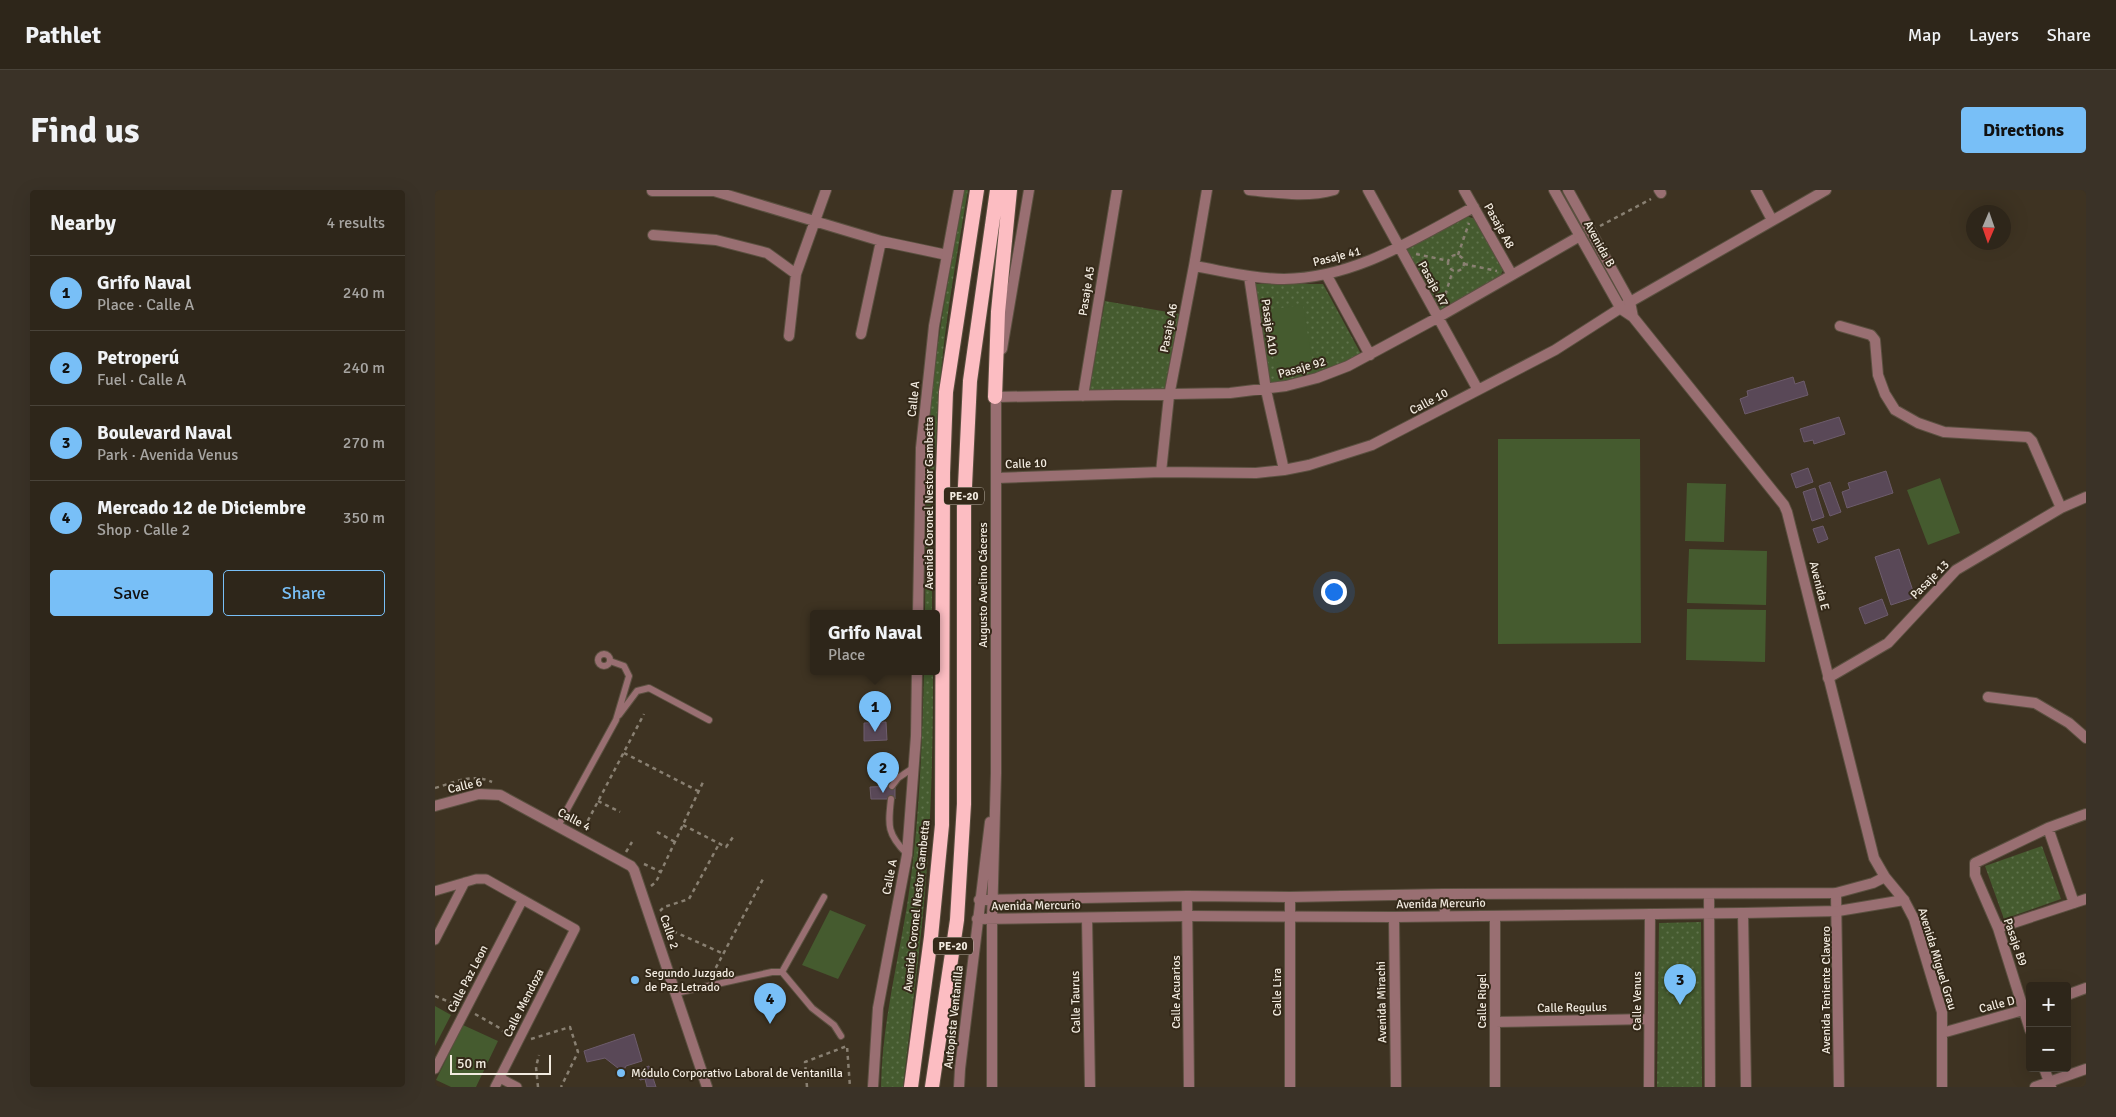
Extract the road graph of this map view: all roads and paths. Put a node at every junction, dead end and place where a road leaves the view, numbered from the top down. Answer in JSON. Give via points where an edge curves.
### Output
{"nodes":[{"id":1,"x":653,"y":190,"type":"edge"},
{"id":2,"x":826,"y":190,"type":"edge"},
{"id":3,"x":959,"y":190,"type":"edge"},
{"id":4,"x":977,"y":190,"type":"edge"},
{"id":5,"x":997,"y":190,"type":"edge"},
{"id":6,"x":1010,"y":190,"type":"edge"},
{"id":7,"x":1029,"y":190,"type":"edge"},
{"id":8,"x":1117,"y":190,"type":"edge"},
{"id":9,"x":1207,"y":190,"type":"edge"},
{"id":10,"x":1249,"y":190,"type":"edge"},
{"id":11,"x":1334,"y":190,"type":"edge"},
{"id":12,"x":1368,"y":190,"type":"edge"},
{"id":13,"x":1465,"y":190,"type":"edge"},
{"id":14,"x":1554,"y":190,"type":"edge"},
{"id":15,"x":1568,"y":190,"type":"edge"},
{"id":16,"x":1756,"y":190,"type":"edge"},
{"id":17,"x":1826,"y":190,"type":"edge"},
{"id":18,"x":1660,"y":192,"type":"edge"},
{"id":19,"x":1474,"y":207,"type":"junction"},
{"id":20,"x":1772,"y":220,"type":"junction"},
{"id":21,"x":815,"y":222,"type":"junction"},
{"id":22,"x":1469,"y":223,"type":"junction"},
{"id":23,"x":1603,"y":224,"type":"dead end"},
{"id":24,"x":1461,"y":227,"type":"dead end"},
{"id":25,"x":1473,"y":231,"type":"dead end"},
{"id":26,"x":653,"y":235,"type":"dead end"},
{"id":27,"x":1580,"y":236,"type":"junction"},
{"id":28,"x":881,"y":241,"type":"junction"},
{"id":29,"x":1398,"y":248,"type":"junction"},
{"id":30,"x":1422,"y":249,"type":"dead end"},
{"id":31,"x":1414,"y":254,"type":"junction"},
{"id":32,"x":947,"y":255,"type":"junction"},
{"id":33,"x":1459,"y":255,"type":"junction"},
{"id":34,"x":1449,"y":261,"type":"junction"},
{"id":35,"x":1419,"y":262,"type":"dead end"},
{"id":36,"x":1492,"y":263,"type":"dead end"},
{"id":37,"x":1464,"y":264,"type":"junction"},
{"id":38,"x":1194,"y":266,"type":"junction"},
{"id":39,"x":1453,"y":270,"type":"junction"},
{"id":40,"x":1497,"y":271,"type":"junction"},
{"id":41,"x":796,"y":274,"type":"junction"},
{"id":42,"x":1326,"y":274,"type":"junction"},
{"id":43,"x":1512,"y":275,"type":"junction"},
{"id":44,"x":1249,"y":276,"type":"junction"},
{"id":45,"x":1489,"y":276,"type":"dead end"},
{"id":46,"x":1437,"y":297,"type":"dead end"},
{"id":47,"x":1450,"y":300,"type":"dead end"},
{"id":48,"x":1630,"y":302,"type":"junction"},
{"id":49,"x":1442,"y":305,"type":"junction"},
{"id":50,"x":1621,"y":309,"type":"junction"},
{"id":51,"x":1633,"y":317,"type":"junction"},
{"id":52,"x":1437,"y":318,"type":"junction"},
{"id":53,"x":1840,"y":326,"type":"dead end"},
{"id":54,"x":861,"y":334,"type":"dead end"},
{"id":55,"x":789,"y":336,"type":"dead end"},
{"id":56,"x":1371,"y":355,"type":"junction"},
{"id":57,"x":1266,"y":390,"type":"junction"},
{"id":58,"x":1478,"y":390,"type":"junction"},
{"id":59,"x":1083,"y":396,"type":"junction"},
{"id":60,"x":1169,"y":396,"type":"junction"},
{"id":61,"x":995,"y":397,"type":"junction"},
{"id":62,"x":1283,"y":470,"type":"junction"},
{"id":63,"x":1161,"y":472,"type":"junction"},
{"id":64,"x":996,"y":478,"type":"junction"},
{"id":65,"x":2086,"y":497,"type":"edge"},
{"id":66,"x":2061,"y":508,"type":"junction"},
{"id":67,"x":918,"y":610,"type":"edge"},
{"id":68,"x":610,"y":660,"type":"dead end"},
{"id":69,"x":917,"y":675,"type":"edge"},
{"id":70,"x":1828,"y":678,"type":"junction"},
{"id":71,"x":1988,"y":697,"type":"dead end"},
{"id":72,"x":644,"y":714,"type":"dead end"},
{"id":73,"x":615,"y":720,"type":"junction"},
{"id":74,"x":709,"y":720,"type":"dead end"},
{"id":75,"x":2086,"y":738,"type":"edge"},
{"id":76,"x":624,"y":753,"type":"junction"},
{"id":77,"x":913,"y":768,"type":"junction"},
{"id":78,"x":996,"y":773,"type":"junction"},
{"id":79,"x":704,"y":780,"type":"dead end"},
{"id":80,"x":892,"y":786,"type":"dead end"},
{"id":81,"x":699,"y":791,"type":"junction"},
{"id":82,"x":500,"y":795,"type":"joint"},
{"id":83,"x":891,"y":799,"type":"dead end"},
{"id":84,"x":598,"y":801,"type":"junction"},
{"id":85,"x":435,"y":806,"type":"edge"},
{"id":86,"x":621,"y":812,"type":"dead end"},
{"id":87,"x":2086,"y":814,"type":"edge"},
{"id":88,"x":683,"y":825,"type":"junction"},
{"id":89,"x":558,"y":826,"type":"junction"},
{"id":90,"x":583,"y":828,"type":"dead end"},
{"id":91,"x":2047,"y":828,"type":"junction"},
{"id":92,"x":657,"y":832,"type":"dead end"},
{"id":93,"x":733,"y":837,"type":"dead end"},
{"id":94,"x":632,"y":842,"type":"dead end"},
{"id":95,"x":675,"y":842,"type":"junction"},
{"id":96,"x":719,"y":844,"type":"junction"},
{"id":97,"x":625,"y":853,"type":"dead end"},
{"id":98,"x":907,"y":855,"type":"junction"},
{"id":99,"x":635,"y":870,"type":"joint"},
{"id":100,"x":1885,"y":877,"type":"junction"},
{"id":101,"x":763,"y":879,"type":"dead end"},
{"id":102,"x":465,"y":882,"type":"junction"},
{"id":103,"x":651,"y":887,"type":"dead end"},
{"id":104,"x":435,"y":891,"type":"edge"},
{"id":105,"x":1836,"y":893,"type":"junction"},
{"id":106,"x":1445,"y":894,"type":"junction"},
{"id":107,"x":1709,"y":894,"type":"junction"},
{"id":108,"x":824,"y":896,"type":"dead end"},
{"id":109,"x":1187,"y":896,"type":"junction"},
{"id":110,"x":1290,"y":897,"type":"junction"},
{"id":111,"x":2086,"y":899,"type":"edge"},
{"id":112,"x":979,"y":900,"type":"junction"},
{"id":113,"x":993,"y":900,"type":"junction"},
{"id":114,"x":1904,"y":900,"type":"junction"},
{"id":115,"x":522,"y":901,"type":"junction"},
{"id":116,"x":2074,"y":903,"type":"junction"},
{"id":117,"x":1838,"y":911,"type":"junction"},
{"id":118,"x":660,"y":912,"type":"dead end"},
{"id":119,"x":1709,"y":913,"type":"junction"},
{"id":120,"x":1743,"y":913,"type":"junction"},
{"id":121,"x":1650,"y":914,"type":"junction"},
{"id":122,"x":1187,"y":916,"type":"junction"},
{"id":123,"x":1445,"y":916,"type":"junction"},
{"id":124,"x":1495,"y":916,"type":"junction"},
{"id":125,"x":1290,"y":917,"type":"junction"},
{"id":126,"x":1394,"y":917,"type":"junction"},
{"id":127,"x":1087,"y":918,"type":"junction"},
{"id":128,"x":977,"y":919,"type":"junction"},
{"id":129,"x":992,"y":920,"type":"junction"},
{"id":130,"x":664,"y":928,"type":"dead end"},
{"id":131,"x":1998,"y":928,"type":"junction"},
{"id":132,"x":435,"y":940,"type":"edge"},
{"id":133,"x":723,"y":954,"type":"junction"},
{"id":134,"x":782,"y":972,"type":"junction"},
{"id":135,"x":710,"y":980,"type":"dead end"},
{"id":136,"x":2086,"y":988,"type":"edge"},
{"id":137,"x":676,"y":993,"type":"junction"},
{"id":138,"x":2071,"y":994,"type":"edge"},
{"id":139,"x":435,"y":996,"type":"edge"},
{"id":140,"x":466,"y":1009,"type":"junction"},
{"id":141,"x":2026,"y":1010,"type":"edge"},
{"id":142,"x":1649,"y":1019,"type":"junction"},
{"id":143,"x":1495,"y":1022,"type":"junction"},
{"id":144,"x":1942,"y":1033,"type":"junction"},
{"id":145,"x":841,"y":1036,"type":"dead end"},
{"id":146,"x":518,"y":1043,"type":"junction"},
{"id":147,"x":539,"y":1054,"type":"dead end"},
{"id":148,"x":435,"y":1069,"type":"edge"},
{"id":149,"x":2086,"y":1069,"type":"edge"},
{"id":150,"x":2046,"y":1072,"type":"edge"},
{"id":151,"x":500,"y":1078,"type":"junction"},
{"id":152,"x":2050,"y":1084,"type":"edge"},
{"id":153,"x":495,"y":1087,"type":"edge"},
{"id":154,"x":517,"y":1087,"type":"edge"},
{"id":155,"x":538,"y":1087,"type":"edge"},
{"id":156,"x":561,"y":1087,"type":"edge"},
{"id":157,"x":707,"y":1087,"type":"edge"},
{"id":158,"x":807,"y":1087,"type":"edge"},
{"id":159,"x":850,"y":1087,"type":"edge"},
{"id":160,"x":873,"y":1087,"type":"edge"},
{"id":161,"x":911,"y":1087,"type":"edge"},
{"id":162,"x":932,"y":1087,"type":"edge"},
{"id":163,"x":959,"y":1087,"type":"edge"},
{"id":164,"x":992,"y":1087,"type":"edge"},
{"id":165,"x":1090,"y":1087,"type":"edge"},
{"id":166,"x":1189,"y":1087,"type":"edge"},
{"id":167,"x":1290,"y":1087,"type":"edge"},
{"id":168,"x":1396,"y":1087,"type":"edge"},
{"id":169,"x":1495,"y":1087,"type":"edge"},
{"id":170,"x":1649,"y":1087,"type":"edge"},
{"id":171,"x":1710,"y":1087,"type":"edge"},
{"id":172,"x":1746,"y":1087,"type":"edge"},
{"id":173,"x":1839,"y":1087,"type":"edge"},
{"id":174,"x":1942,"y":1087,"type":"edge"},
{"id":175,"x":2035,"y":1087,"type":"edge"}],
"edges":[{"from":1,"to":21,"type":"street","via":[[714,191]]},
{"from":2,"to":21,"type":"street"},
{"from":3,"to":32,"type":"street","name":"Calle A"},
{"from":4,"to":161,"type":"highway","name":"Avenida Coronel Nestor Gambetta","number":"PE-20","via":[[945,392],[943,825]]},
{"from":5,"to":162,"type":"highway","number":"PE-20","via":[[970,380],[964,507],[964,804],[957,920]]},
{"from":6,"to":61,"type":"highway"},
{"from":7,"to":61,"type":"street","name":"Augusto Avelino Cáceres"},
{"from":8,"to":59,"type":"street","name":"Pasaje A5"},
{"from":9,"to":38,"type":"street","name":"Pasaje A6"},
{"from":10,"to":11,"type":"street","via":[[1290,194]]},
{"from":12,"to":29,"type":"street","name":"Pasaje A7"},
{"from":13,"to":19,"type":"street","name":"Pasaje A8"},
{"from":14,"to":27,"type":"street","name":"Avenida B"},
{"from":15,"to":48,"type":"street","name":"Avenida B"},
{"from":16,"to":20,"type":"street"},
{"from":17,"to":20,"type":"street","name":"Calle 10"},
{"from":18,"to":23,"type":"path"},
{"from":19,"to":29,"type":"street","name":"Pasaje 41"},
{"from":19,"to":43,"type":"street","name":"Pasaje A8"},
{"from":20,"to":48,"type":"street","name":"Calle 10"},
{"from":21,"to":28,"type":"street"},
{"from":21,"to":41,"type":"street"},
{"from":22,"to":24,"type":"path"},
{"from":22,"to":25,"type":"path"},
{"from":22,"to":33,"type":"path"},
{"from":26,"to":41,"type":"street","via":[[716,240],[767,254]]},
{"from":27,"to":43,"type":"street","name":"Pasaje 92"},
{"from":27,"to":50,"type":"street","name":"Avenida B"},
{"from":28,"to":32,"type":"street"},
{"from":28,"to":54,"type":"street"},
{"from":29,"to":42,"type":"street","name":"Pasaje 41","via":[[1367,263]]},
{"from":29,"to":52,"type":"street","name":"Pasaje A7"},
{"from":30,"to":31,"type":"path"},
{"from":31,"to":34,"type":"path"},
{"from":31,"to":35,"type":"path"},
{"from":32,"to":67,"type":"street","name":"Calle A","via":[[934,326],[921,448]]},
{"from":33,"to":34,"type":"path","via":[[1454,255]]},
{"from":33,"to":37,"type":"path"},
{"from":34,"to":39,"type":"path"},
{"from":36,"to":40,"type":"path"},
{"from":37,"to":39,"type":"path"},
{"from":37,"to":40,"type":"path"},
{"from":38,"to":44,"type":"street","name":"Pasaje 41"},
{"from":38,"to":60,"type":"street","name":"Pasaje A6"},
{"from":39,"to":49,"type":"path"},
{"from":40,"to":45,"type":"path"},
{"from":41,"to":55,"type":"street"},
{"from":42,"to":44,"type":"street","name":"Pasaje 41","via":[[1282,279]]},
{"from":42,"to":56,"type":"street"},
{"from":43,"to":52,"type":"street","name":"Pasaje 92"},
{"from":44,"to":57,"type":"street","name":"Pasaje A10"},
{"from":46,"to":49,"type":"path"},
{"from":47,"to":49,"type":"path"},
{"from":48,"to":50,"type":"street","name":"Calle 10"},
{"from":48,"to":51,"type":"street","name":"Avenida E"},
{"from":50,"to":51,"type":"street","name":"Avenida E"},
{"from":50,"to":58,"type":"street","name":"Calle 10","via":[[1555,350]]},
{"from":51,"to":70,"type":"street","name":"Avenida E","via":[[1784,505]]},
{"from":52,"to":56,"type":"street","name":"Pasaje 92"},
{"from":52,"to":58,"type":"street","name":"Pasaje A7"},
{"from":53,"to":66,"type":"street","via":[[1871,335],[1875,340],[1878,375],[1895,410],[1944,432],[2028,437],[2033,441]]},
{"from":56,"to":57,"type":"street","name":"Pasaje 92","via":[[1317,378]]},
{"from":57,"to":60,"type":"street","name":"Pasaje 92"},
{"from":57,"to":62,"type":"street","name":"Pasaje A10"},
{"from":58,"to":62,"type":"street","name":"Calle 10","via":[[1372,445]]},
{"from":59,"to":60,"type":"street","name":"Pasaje 92"},
{"from":59,"to":61,"type":"street","name":"Pasaje 92"},
{"from":60,"to":63,"type":"street","name":"Pasaje A6"},
{"from":61,"to":64,"type":"street","name":"Augusto Avelino Cáceres"},
{"from":62,"to":63,"type":"street","name":"Calle 10","via":[[1256,473]]},
{"from":63,"to":64,"type":"street","name":"Calle 10"},
{"from":64,"to":78,"type":"street","name":"Augusto Avelino Cáceres"},
{"from":65,"to":66,"type":"street","name":"Pasaje 13"},
{"from":66,"to":70,"type":"street","name":"Pasaje 13","via":[[1956,570],[1888,643]]},
{"from":68,"to":73,"type":"lane","via":[[624,666],[629,676]]},
{"from":69,"to":77,"type":"street","name":"Calle A"},
{"from":70,"to":100,"type":"street","name":"Avenida E","via":[[1874,858]]},
{"from":71,"to":75,"type":"street","via":[[2035,703],[2069,723]]},
{"from":72,"to":76,"type":"path"},
{"from":73,"to":74,"type":"lane","via":[[637,691],[644,688]]},
{"from":73,"to":89,"type":"lane"},
{"from":76,"to":81,"type":"path"},
{"from":76,"to":84,"type":"path"},
{"from":77,"to":80,"type":"lane"},
{"from":77,"to":98,"type":"street","name":"Calle A"},
{"from":78,"to":112,"type":"street","name":"Augusto Avelino Cáceres"},
{"from":78,"to":113,"type":"street","name":"Augusto Avelino Cáceres"},
{"from":79,"to":81,"type":"path"},
{"from":81,"to":88,"type":"path"},
{"from":82,"to":85,"type":"street","name":"Calle 6","via":[[479,794]]},
{"from":82,"to":89,"type":"street","name":"Calle 4"},
{"from":83,"to":98,"type":"lane","via":[[888,824],[891,835]]},
{"from":84,"to":86,"type":"path"},
{"from":84,"to":90,"type":"path"},
{"from":87,"to":91,"type":"street"},
{"from":88,"to":95,"type":"path"},
{"from":88,"to":96,"type":"path"},
{"from":89,"to":99,"type":"street","name":"Calle 4"},
{"from":91,"to":116,"type":"street"},
{"from":91,"to":131,"type":"street","name":"Pasaje B9","via":[[1975,862],[1975,875]]},
{"from":92,"to":95,"type":"path"},
{"from":93,"to":96,"type":"path","via":[[726,847]]},
{"from":94,"to":97,"type":"path"},
{"from":95,"to":103,"type":"path"},
{"from":96,"to":118,"type":"path","via":[[689,899],[664,907]]},
{"from":98,"to":160,"type":"street","name":"Calle A","via":[[878,1008]]},
{"from":99,"to":137,"type":"street","name":"Calle 2"},
{"from":100,"to":105,"type":"street","name":"Avenida Mercurio"},
{"from":100,"to":114,"type":"street","name":"Avenida E"},
{"from":101,"to":133,"type":"path"},
{"from":102,"to":104,"type":"street"},
{"from":102,"to":115,"type":"street","via":[[486,879]]},
{"from":102,"to":132,"type":"street"},
{"from":105,"to":107,"type":"street","name":"Avenida Mercurio"},
{"from":105,"to":117,"type":"street","name":"Avenida Teniente Clavero"},
{"from":106,"to":107,"type":"street","name":"Avenida Mercurio"},
{"from":106,"to":110,"type":"street","name":"Avenida Mercurio"},
{"from":106,"to":123,"type":"street"},
{"from":107,"to":119,"type":"street"},
{"from":108,"to":134,"type":"lane"},
{"from":109,"to":110,"type":"street","name":"Avenida Mercurio"},
{"from":109,"to":113,"type":"street","name":"Avenida Mercurio"},
{"from":109,"to":122,"type":"street","name":"Calle Acuarios"},
{"from":110,"to":125,"type":"street","name":"Calle Lira"},
{"from":111,"to":116,"type":"street"},
{"from":112,"to":113,"type":"street","name":"Avenida Mercurio"},
{"from":112,"to":128,"type":"street","name":"Augusto Avelino Cáceres"},
{"from":113,"to":129,"type":"street","name":"Augusto Avelino Cáceres"},
{"from":114,"to":117,"type":"street","name":"Avenida Mercurio"},
{"from":114,"to":144,"type":"street","name":"Avenida Miguel Grau","via":[[1914,919],[1942,1012]]},
{"from":115,"to":140,"type":"street","name":"Calle Paz Leon"},
{"from":115,"to":146,"type":"street","name":"Calle Mendoza","via":[[575,929]]},
{"from":116,"to":131,"type":"street"},
{"from":117,"to":120,"type":"street","name":"Avenida Mercurio"},
{"from":117,"to":173,"type":"street","name":"Avenida Teniente Clavero"},
{"from":119,"to":120,"type":"street","name":"Avenida Mercurio"},
{"from":119,"to":121,"type":"street","name":"Avenida Mercurio"},
{"from":119,"to":171,"type":"street"},
{"from":120,"to":172,"type":"street"},
{"from":121,"to":124,"type":"street","name":"Avenida Mercurio"},
{"from":121,"to":142,"type":"street","name":"Calle Venus"},
{"from":122,"to":125,"type":"street","name":"Avenida Mercurio"},
{"from":122,"to":127,"type":"street","name":"Avenida Mercurio"},
{"from":122,"to":166,"type":"street","name":"Calle Acuarios"},
{"from":123,"to":124,"type":"street","name":"Avenida Mercurio"},
{"from":123,"to":126,"type":"street","name":"Avenida Mercurio"},
{"from":124,"to":143,"type":"street","name":"Calle Rigel"},
{"from":125,"to":126,"type":"street","name":"Avenida Mercurio"},
{"from":125,"to":167,"type":"street","name":"Calle Lira"},
{"from":126,"to":168,"type":"street","name":"Avenida Mirachi"},
{"from":127,"to":129,"type":"street","name":"Avenida Mercurio"},
{"from":127,"to":165,"type":"street","name":"Calle Taurus"},
{"from":128,"to":129,"type":"street","name":"Avenida Mercurio"},
{"from":128,"to":163,"type":"street","name":"Autopista Ventanilla"},
{"from":129,"to":164,"type":"street"},
{"from":130,"to":133,"type":"path"},
{"from":131,"to":141,"type":"street","name":"Pasaje B9"},
{"from":133,"to":135,"type":"path"},
{"from":134,"to":137,"type":"lane"},
{"from":134,"to":145,"type":"lane"},
{"from":136,"to":138,"type":"street"},
{"from":137,"to":157,"type":"street","name":"Calle 2"},
{"from":139,"to":140,"type":"path"},
{"from":140,"to":146,"type":"path"},
{"from":140,"to":148,"type":"street","name":"Calle Paz Leon"},
{"from":141,"to":144,"type":"street","name":"Calle D"},
{"from":142,"to":143,"type":"street","name":"Calle Regulus"},
{"from":142,"to":170,"type":"street","name":"Calle Venus"},
{"from":143,"to":169,"type":"street","name":"Calle Rigel"},
{"from":144,"to":174,"type":"street","name":"Avenida Miguel Grau"},
{"from":146,"to":151,"type":"street","name":"Calle Mendoza"},
{"from":146,"to":156,"type":"path","via":[[570,1027],[577,1052]]},
{"from":147,"to":155,"type":"path","via":[[536,1067]]},
{"from":149,"to":152,"type":"street"},
{"from":150,"to":152,"type":"street"},
{"from":151,"to":153,"type":"street","name":"Calle Mendoza"},
{"from":151,"to":154,"type":"street"},
{"from":152,"to":175,"type":"street"},
{"from":158,"to":159,"type":"path","via":[[805,1062],[847,1046]]}]}
